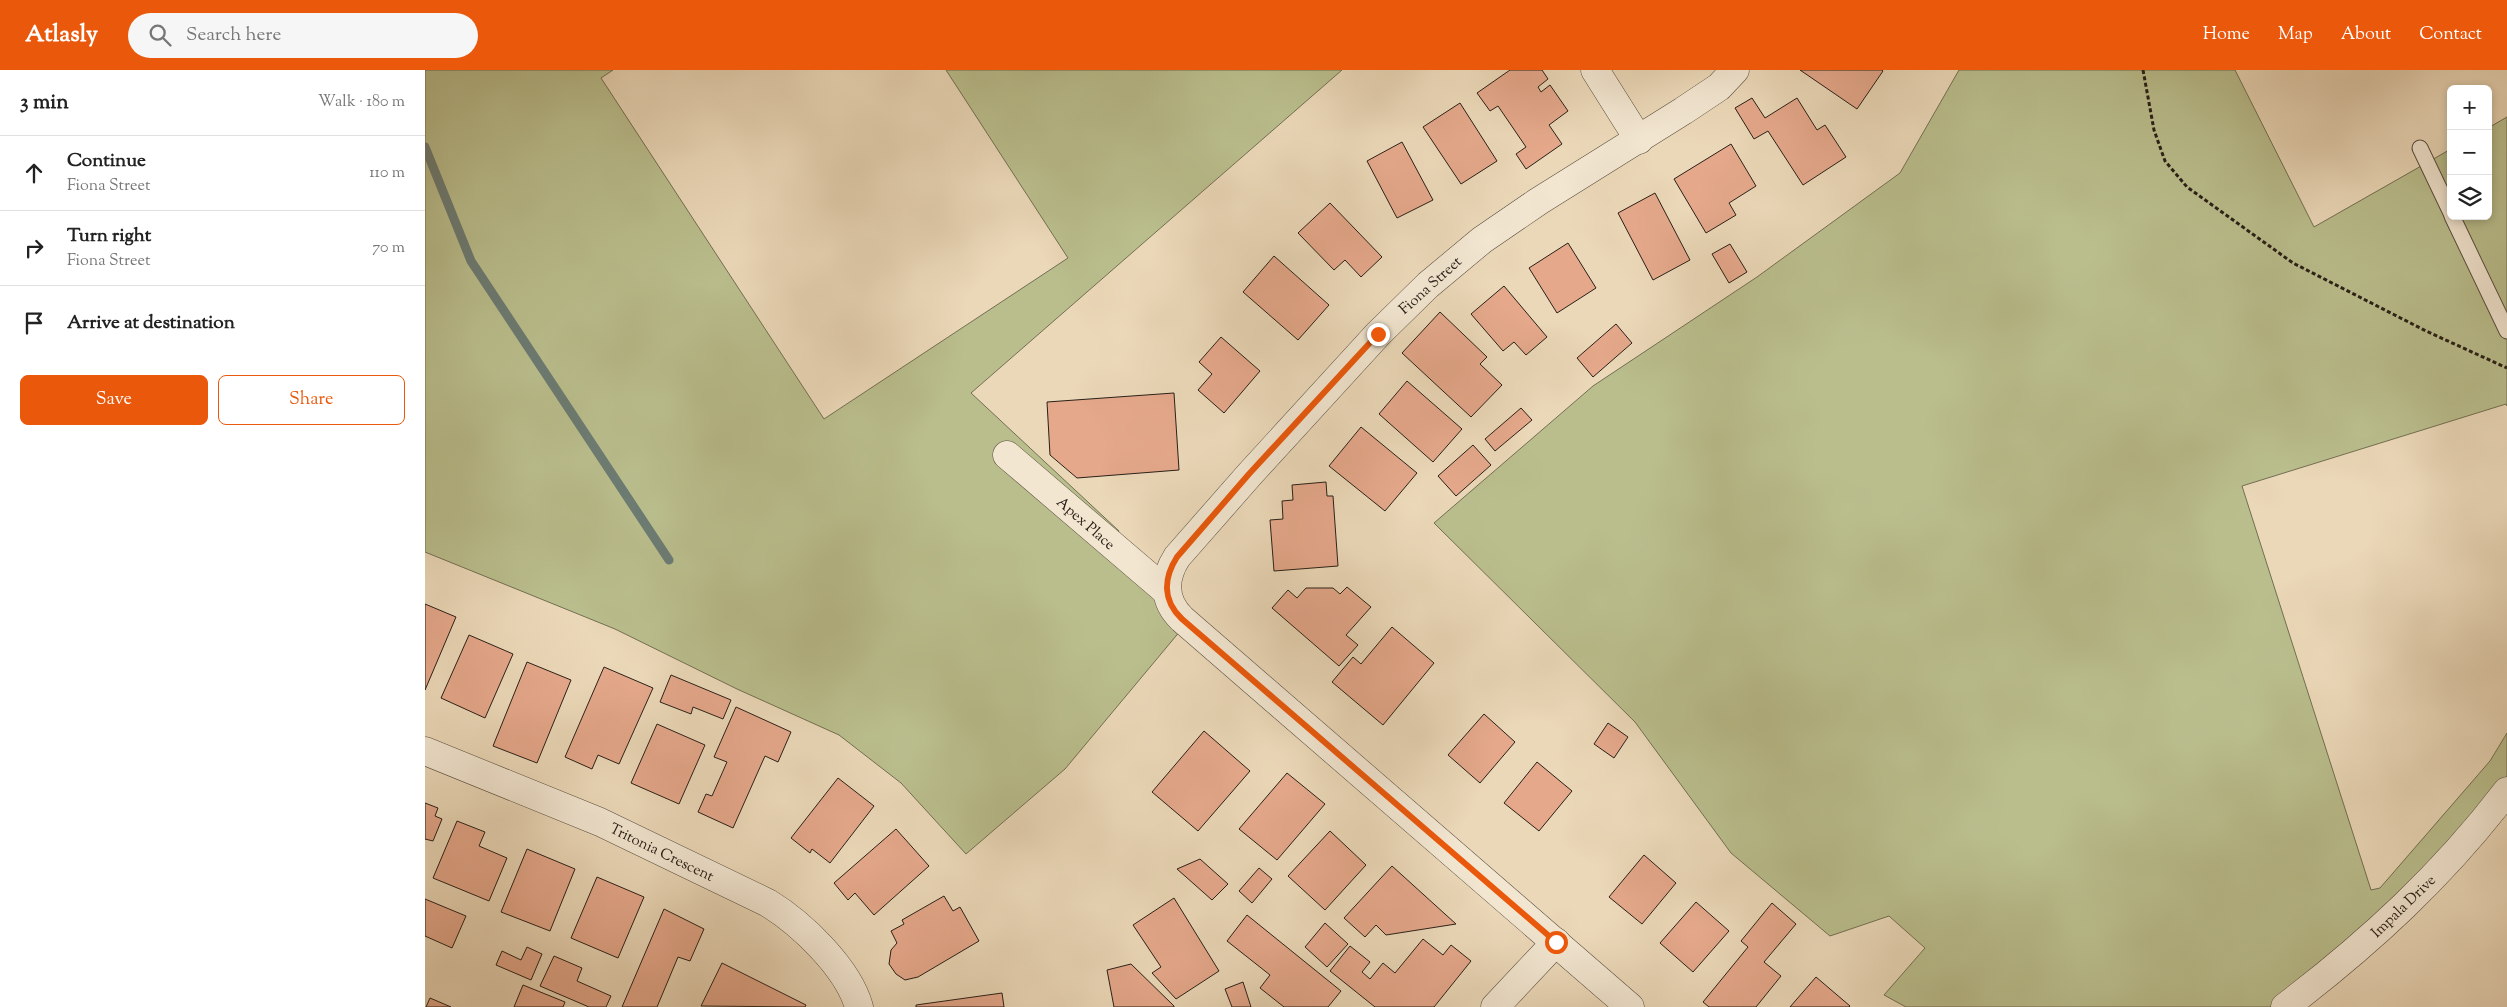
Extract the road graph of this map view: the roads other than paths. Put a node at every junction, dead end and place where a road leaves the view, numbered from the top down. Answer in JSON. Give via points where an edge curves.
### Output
{"nodes":[{"id":1,"x":1595,"y":70,"type":"edge"},
{"id":2,"x":1735,"y":70,"type":"edge"},
{"id":3,"x":1639,"y":140,"type":"junction"},
{"id":4,"x":2420,"y":148,"type":"dead end"},
{"id":5,"x":2447,"y":206,"type":"edge"},
{"id":6,"x":2453,"y":220,"type":"edge"},
{"id":7,"x":2507,"y":331,"type":"edge"},
{"id":8,"x":1007,"y":455,"type":"dead end"},
{"id":9,"x":1165,"y":590,"type":"junction"},
{"id":10,"x":425,"y":751,"type":"edge"},
{"id":11,"x":2507,"y":791,"type":"edge"},
{"id":12,"x":1556,"y":942,"type":"junction"},
{"id":13,"x":859,"y":1007,"type":"edge"},
{"id":14,"x":1495,"y":1007,"type":"edge"},
{"id":15,"x":1630,"y":1007,"type":"edge"},
{"id":16,"x":2285,"y":1007,"type":"edge"}],
"edges":[{"from":1,"to":3,"type":"street"},
{"from":2,"to":3,"type":"street","name":"Fiona Street","via":[[1719,87]]},
{"from":3,"to":9,"type":"street","name":"Fiona Street","via":[[1482,240],[1428,285],[1378,334],[1177,557],[1171,566]]},
{"from":4,"to":5,"type":"lane"},
{"from":6,"to":7,"type":"lane"},
{"from":8,"to":9,"type":"street","name":"Apex Place"},
{"from":9,"to":12,"type":"street","via":[[1173,611]]},
{"from":10,"to":13,"type":"street","name":"Tritonia Crescent","via":[[600,822],[768,903],[812,938],[837,968]]},
{"from":11,"to":16,"type":"street","name":"Impala Drive","via":[[2477,830],[2413,899],[2345,962]]},
{"from":12,"to":14,"type":"street"},
{"from":12,"to":15,"type":"street"}]}
